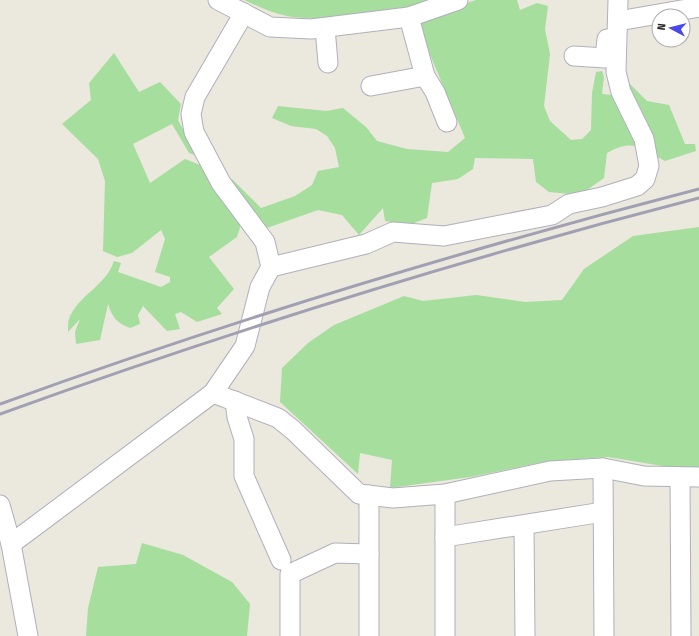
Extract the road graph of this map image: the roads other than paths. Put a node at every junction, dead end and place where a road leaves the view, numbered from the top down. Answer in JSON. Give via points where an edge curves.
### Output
{"nodes":[{"id":1,"x":218,"y":0,"type":"edge"},
{"id":2,"x":458,"y":0,"type":"edge"},
{"id":3,"x":618,"y":0,"type":"edge"},
{"id":4,"x":699,"y":7,"type":"edge"},
{"id":5,"x":244,"y":13,"type":"junction"},
{"id":6,"x":409,"y":17,"type":"junction"},
{"id":7,"x":618,"y":21,"type":"junction"},
{"id":8,"x":325,"y":28,"type":"junction"},
{"id":9,"x":617,"y":40,"type":"junction"},
{"id":10,"x":574,"y":56,"type":"dead end"},
{"id":11,"x":328,"y":64,"type":"dead end"},
{"id":12,"x":425,"y":76,"type":"junction"},
{"id":13,"x":371,"y":86,"type":"dead end"},
{"id":14,"x":447,"y":122,"type":"dead end"},
{"id":15,"x":271,"y":267,"type":"junction"},
{"id":16,"x":213,"y":393,"type":"junction"},
{"id":17,"x":235,"y":401,"type":"junction"},
{"id":18,"x":603,"y":468,"type":"junction"},
{"id":19,"x":680,"y":477,"type":"junction"},
{"id":20,"x":699,"y":477,"type":"edge"},
{"id":21,"x":445,"y":494,"type":"junction"},
{"id":22,"x":369,"y":495,"type":"junction"},
{"id":23,"x":0,"y":505,"type":"edge"},
{"id":24,"x":603,"y":512,"type":"junction"},
{"id":25,"x":524,"y":525,"type":"junction"},
{"id":26,"x":445,"y":537,"type":"junction"},
{"id":27,"x":11,"y":544,"type":"junction"},
{"id":28,"x":369,"y":554,"type":"junction"},
{"id":29,"x":281,"y":560,"type":"dead end"},
{"id":30,"x":28,"y":636,"type":"edge"},
{"id":31,"x":290,"y":636,"type":"edge"},
{"id":32,"x":368,"y":636,"type":"edge"},
{"id":33,"x":445,"y":636,"type":"edge"},
{"id":34,"x":525,"y":636,"type":"edge"},
{"id":35,"x":604,"y":636,"type":"edge"},
{"id":36,"x":681,"y":636,"type":"edge"}],
"edges":[{"from":1,"to":5,"type":"street"},
{"from":2,"to":6,"type":"street"},
{"from":3,"to":7,"type":"street"},
{"from":4,"to":7,"type":"street"},
{"from":5,"to":8,"type":"street","via":[[270,27]]},
{"from":5,"to":15,"type":"street","via":[[196,96],[191,114],[194,132],[221,184],[265,242]]},
{"from":6,"to":8,"type":"street"},
{"from":6,"to":12,"type":"street"},
{"from":7,"to":9,"type":"street"},
{"from":8,"to":11,"type":"street"},
{"from":9,"to":10,"type":"street","via":[[607,39],[605,58]]},
{"from":9,"to":15,"type":"street","via":[[616,72],[621,92],[644,139],[649,166],[645,179],[638,186],[569,204],[552,215],[444,236],[393,232],[366,244]]},
{"from":12,"to":13,"type":"street"},
{"from":12,"to":14,"type":"street","via":[[435,92]]},
{"from":15,"to":16,"type":"street","via":[[260,287],[245,346]]},
{"from":16,"to":17,"type":"street"},
{"from":16,"to":27,"type":"street"},
{"from":17,"to":22,"type":"street","via":[[278,418],[359,494]]},
{"from":17,"to":29,"type":"street","via":[[244,439],[244,476]]},
{"from":18,"to":19,"type":"street","via":[[644,476]]},
{"from":18,"to":21,"type":"street","via":[[550,471]]},
{"from":18,"to":24,"type":"street"},
{"from":19,"to":20,"type":"street"},
{"from":19,"to":36,"type":"street"},
{"from":21,"to":22,"type":"street","via":[[392,498]]},
{"from":21,"to":26,"type":"street"},
{"from":22,"to":28,"type":"street"},
{"from":23,"to":27,"type":"street"},
{"from":24,"to":25,"type":"street"},
{"from":24,"to":35,"type":"street"},
{"from":25,"to":26,"type":"street"},
{"from":25,"to":34,"type":"street"},
{"from":26,"to":33,"type":"street"},
{"from":27,"to":30,"type":"street"},
{"from":28,"to":31,"type":"street","via":[[335,553],[290,574]]},
{"from":28,"to":32,"type":"street"}]}
